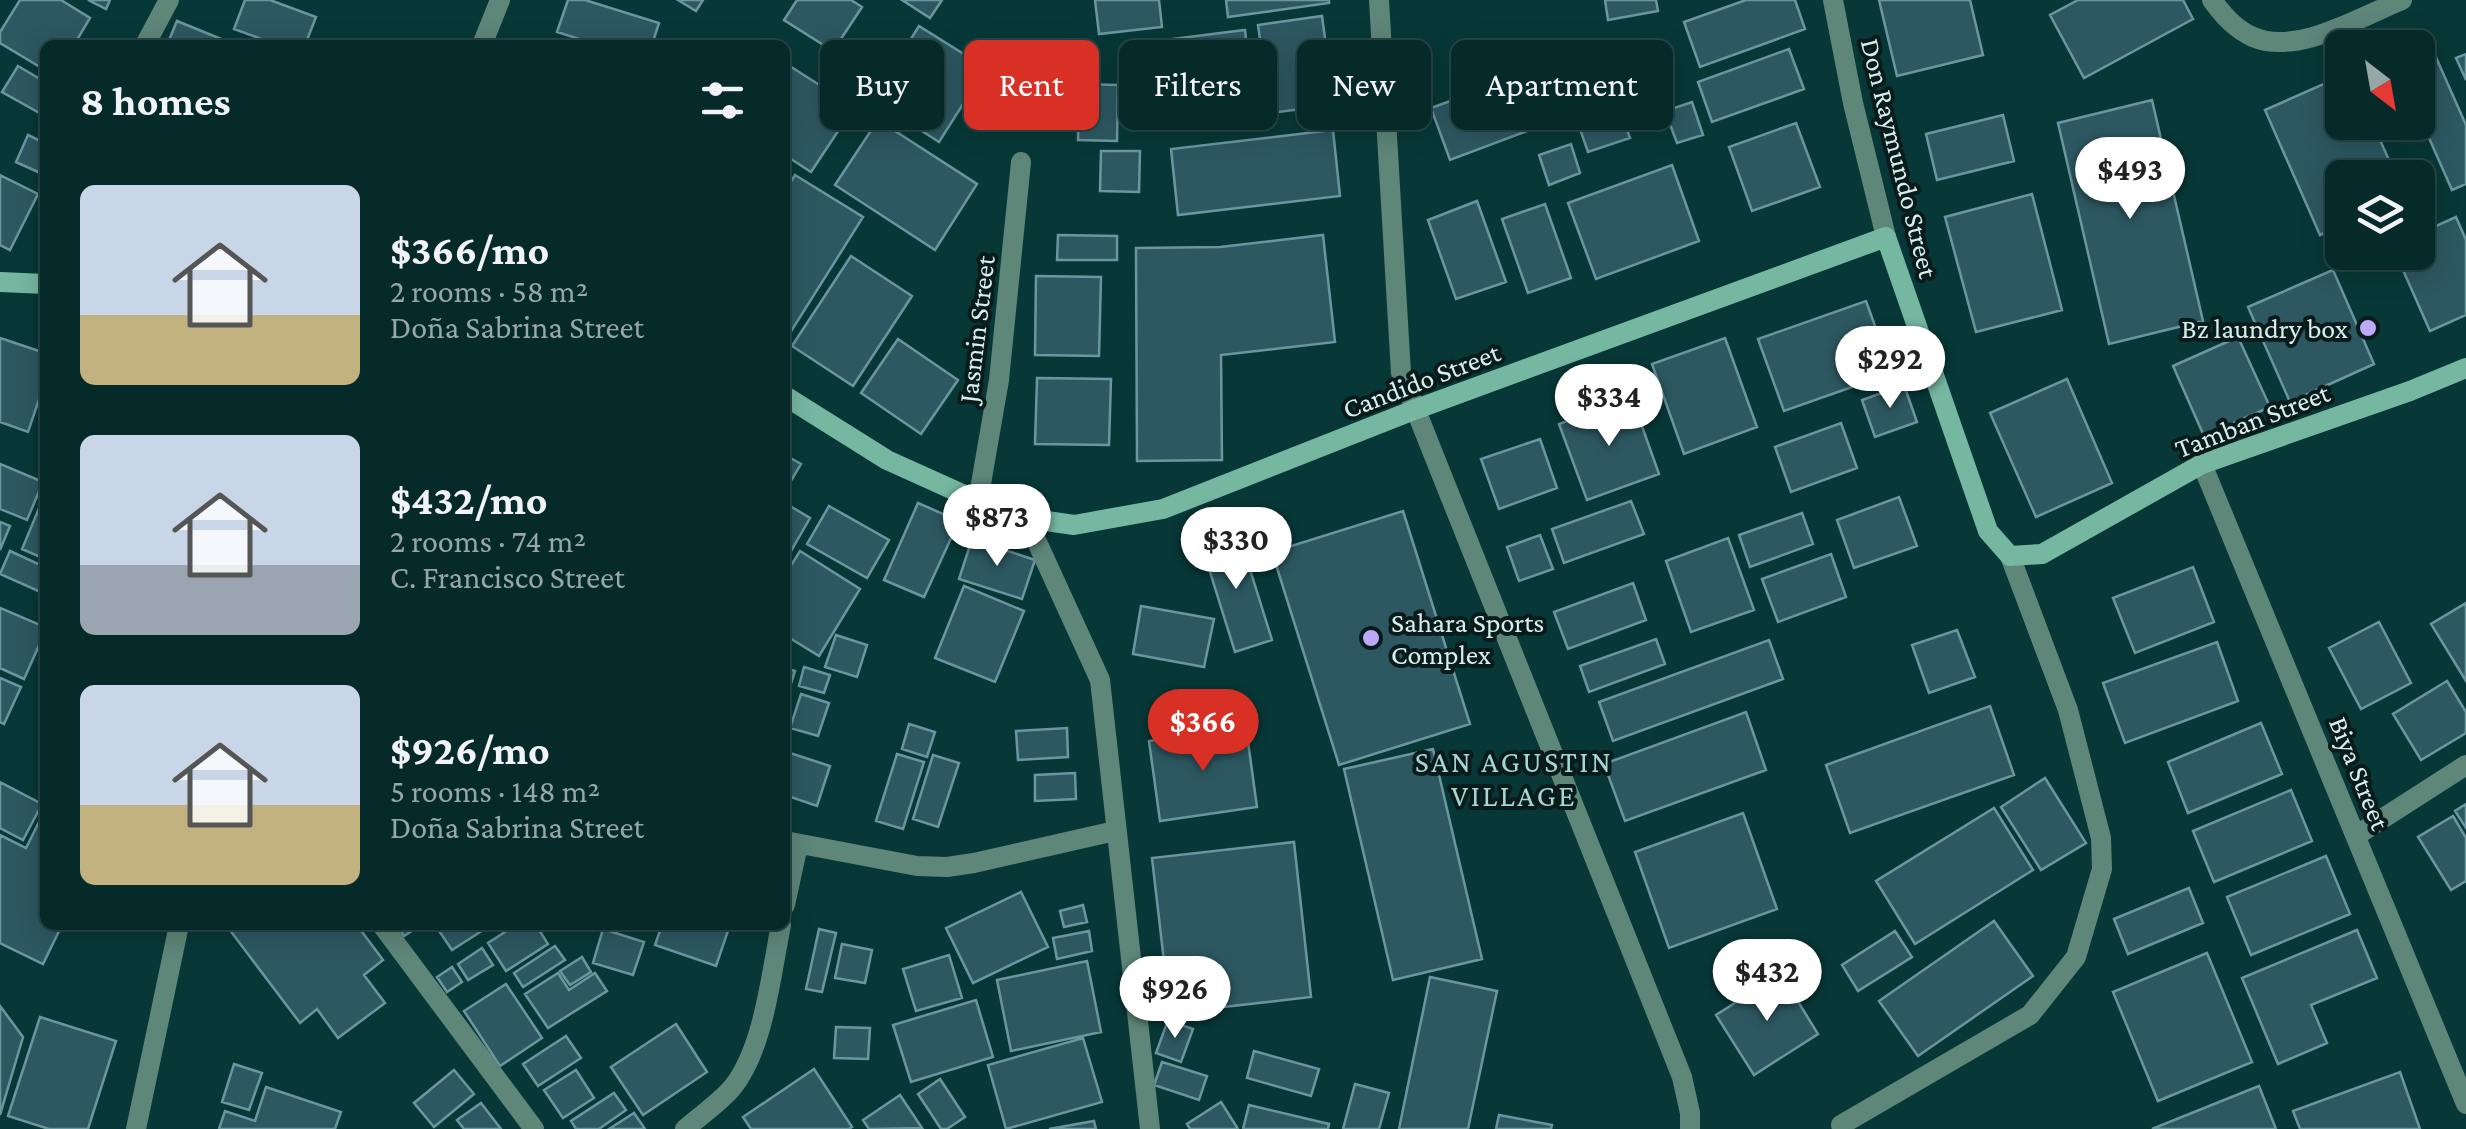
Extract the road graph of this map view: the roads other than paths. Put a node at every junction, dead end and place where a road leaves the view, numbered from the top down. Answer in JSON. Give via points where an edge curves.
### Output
{"nodes":[{"id":1,"x":169,"y":0,"type":"edge"},
{"id":2,"x":500,"y":0,"type":"edge"},
{"id":3,"x":1378,"y":0,"type":"edge"},
{"id":4,"x":1833,"y":0,"type":"edge"},
{"id":5,"x":2212,"y":0,"type":"edge"},
{"id":6,"x":2402,"y":0,"type":"edge"},
{"id":7,"x":148,"y":40,"type":"edge"},
{"id":8,"x":484,"y":40,"type":"edge"},
{"id":9,"x":1022,"y":162,"type":"dead end"},
{"id":10,"x":1886,"y":238,"type":"junction"},
{"id":11,"x":0,"y":282,"type":"edge"},
{"id":12,"x":40,"y":284,"type":"edge"},
{"id":13,"x":2466,"y":368,"type":"edge"},
{"id":14,"x":790,"y":399,"type":"edge"},
{"id":15,"x":1414,"y":410,"type":"junction"},
{"id":16,"x":2202,"y":464,"type":"junction"},
{"id":17,"x":978,"y":501,"type":"junction"},
{"id":18,"x":1026,"y":518,"type":"junction"},
{"id":19,"x":2010,"y":556,"type":"junction"},
{"id":20,"x":2466,"y":765,"type":"edge"},
{"id":21,"x":1116,"y":831,"type":"junction"},
{"id":22,"x":2357,"y":835,"type":"junction"},
{"id":23,"x":791,"y":843,"type":"edge"},
{"id":24,"x":178,"y":930,"type":"edge"},
{"id":25,"x":386,"y":930,"type":"edge"},
{"id":26,"x":780,"y":930,"type":"edge"},
{"id":27,"x":2466,"y":1104,"type":"edge"},
{"id":28,"x":1841,"y":1124,"type":"dead end"},
{"id":29,"x":136,"y":1129,"type":"edge"},
{"id":30,"x":534,"y":1129,"type":"edge"},
{"id":31,"x":685,"y":1129,"type":"edge"},
{"id":32,"x":1150,"y":1129,"type":"edge"},
{"id":33,"x":1690,"y":1129,"type":"edge"}],
"edges":[{"from":1,"to":7,"type":"street"},
{"from":2,"to":8,"type":"street"},
{"from":3,"to":15,"type":"street","via":[[1401,372]]},
{"from":4,"to":10,"type":"street","name":"Don Raymundo Street"},
{"from":5,"to":6,"type":"street","via":[[2240,30],[2273,42],[2312,38]]},
{"from":9,"to":17,"type":"street","name":"Jasmin Street","via":[[999,380]]},
{"from":10,"to":15,"type":"street","name":"Candido Street"},
{"from":10,"to":19,"type":"street","name":"Don Raymundo Street","via":[[1988,531]]},
{"from":11,"to":12,"type":"street"},
{"from":13,"to":16,"type":"street","name":"Tamban Street"},
{"from":14,"to":17,"type":"street","name":"Candido Street","via":[[887,460]]},
{"from":15,"to":18,"type":"street","name":"Candido Street","via":[[1163,509],[1074,525]]},
{"from":15,"to":33,"type":"street","via":[[1682,1077]]},
{"from":16,"to":19,"type":"street","name":"Tamban Street","via":[[2042,554]]},
{"from":16,"to":22,"type":"street","name":"Biya Street"},
{"from":17,"to":18,"type":"street","name":"Candido Street"},
{"from":18,"to":21,"type":"street","via":[[1100,680]]},
{"from":19,"to":28,"type":"street","name":"Don Raymundo Street","via":[[2068,710],[2100,838],[2097,886],[2076,956],[2030,1016]]},
{"from":20,"to":22,"type":"street"},
{"from":21,"to":23,"type":"street","via":[[946,867]]},
{"from":21,"to":32,"type":"street"},
{"from":22,"to":27,"type":"street","name":"Biya Street"},
{"from":24,"to":29,"type":"street"},
{"from":25,"to":30,"type":"street"},
{"from":26,"to":31,"type":"street","via":[[748,1064],[731,1089]]}]}
